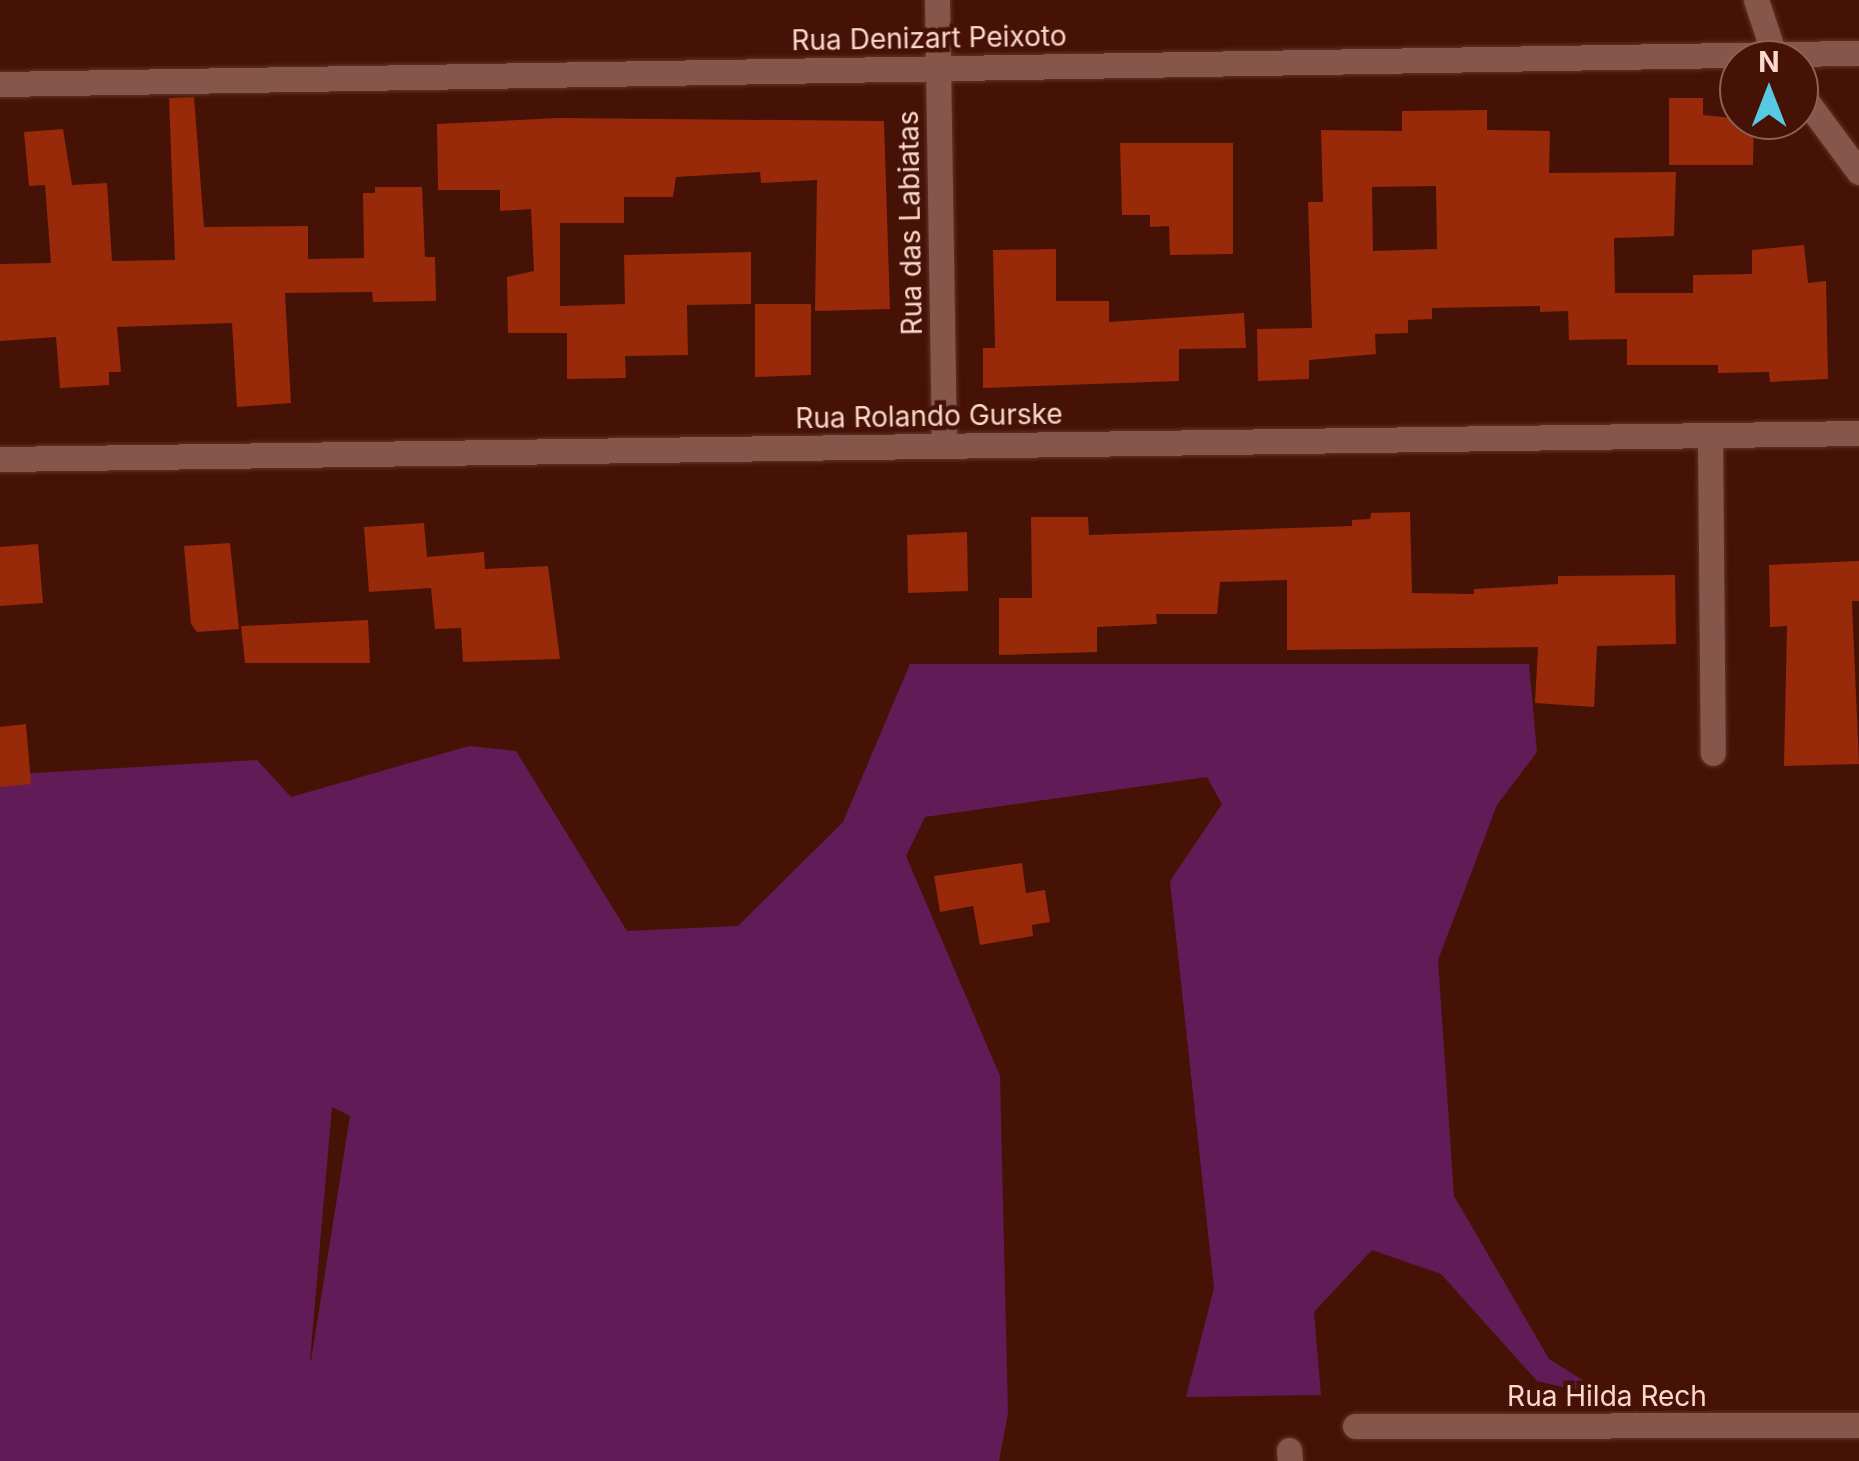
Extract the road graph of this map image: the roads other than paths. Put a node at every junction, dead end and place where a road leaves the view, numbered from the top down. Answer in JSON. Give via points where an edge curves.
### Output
{"nodes":[{"id":1,"x":937,"y":0,"type":"edge"},
{"id":2,"x":1756,"y":0,"type":"edge"},
{"id":3,"x":1769,"y":40,"type":"edge"},
{"id":4,"x":1859,"y":53,"type":"edge"},
{"id":5,"x":1819,"y":55,"type":"edge"},
{"id":6,"x":1719,"y":58,"type":"edge"},
{"id":7,"x":938,"y":68,"type":"junction"},
{"id":8,"x":0,"y":84,"type":"edge"},
{"id":9,"x":1819,"y":119,"type":"edge"},
{"id":10,"x":1859,"y":172,"type":"edge"},
{"id":11,"x":1859,"y":433,"type":"edge"},
{"id":12,"x":1710,"y":435,"type":"junction"},
{"id":13,"x":944,"y":446,"type":"junction"},
{"id":14,"x":0,"y":459,"type":"edge"},
{"id":15,"x":1712,"y":753,"type":"dead end"},
{"id":16,"x":1859,"y":1425,"type":"edge"},
{"id":17,"x":1354,"y":1426,"type":"dead end"}],
"edges":[{"from":1,"to":7,"type":"street","name":"Rua das Labiatas"},
{"from":2,"to":3,"type":"street"},
{"from":4,"to":5,"type":"street","name":"Rua Denizart Peixoto"},
{"from":6,"to":7,"type":"street","name":"Rua Denizart Peixoto"},
{"from":7,"to":8,"type":"street","name":"Rua Denizart Peixoto"},
{"from":7,"to":13,"type":"street","name":"Rua das Labiatas"},
{"from":9,"to":10,"type":"street"},
{"from":11,"to":12,"type":"street","name":"Rua Rolando Gurske"},
{"from":12,"to":13,"type":"street","name":"Rua Rolando Gurske"},
{"from":12,"to":15,"type":"street"},
{"from":13,"to":14,"type":"street","name":"Rua Rolando Gurske"},
{"from":16,"to":17,"type":"street","name":"Rua Hilda Rech"}]}
